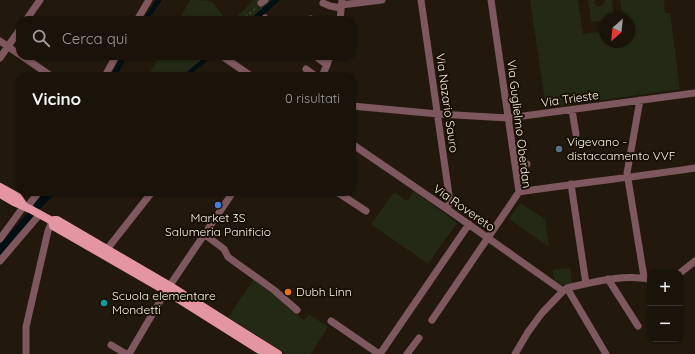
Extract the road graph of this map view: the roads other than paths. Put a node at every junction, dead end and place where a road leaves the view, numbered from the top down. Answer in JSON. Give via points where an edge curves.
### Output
{"nodes":[{"id":1,"x":40,"y":0,"type":"edge"},
{"id":2,"x":382,"y":0,"type":"edge"},
{"id":3,"x":421,"y":0,"type":"edge"},
{"id":4,"x":492,"y":0,"type":"edge"},
{"id":5,"x":147,"y":1,"type":"edge"},
{"id":6,"x":324,"y":2,"type":"dead end"},
{"id":7,"x":341,"y":4,"type":"edge"},
{"id":8,"x":29,"y":16,"type":"edge"},
{"id":9,"x":139,"y":16,"type":"edge"},
{"id":10,"x":340,"y":16,"type":"edge"},
{"id":11,"x":16,"y":35,"type":"edge"},
{"id":12,"x":0,"y":41,"type":"edge"},
{"id":13,"x":8,"y":46,"type":"junction"},
{"id":14,"x":16,"y":52,"type":"edge"},
{"id":15,"x":0,"y":58,"type":"edge"},
{"id":16,"x":28,"y":60,"type":"edge"},
{"id":17,"x":114,"y":60,"type":"edge"},
{"id":18,"x":228,"y":60,"type":"edge"},
{"id":19,"x":320,"y":60,"type":"edge"},
{"id":20,"x":329,"y":60,"type":"edge"},
{"id":21,"x":327,"y":66,"type":"junction"},
{"id":22,"x":306,"y":69,"type":"dead end"},
{"id":23,"x":45,"y":72,"type":"edge"},
{"id":24,"x":107,"y":72,"type":"edge"},
{"id":25,"x":245,"y":72,"type":"edge"},
{"id":26,"x":310,"y":72,"type":"edge"},
{"id":27,"x":324,"y":72,"type":"edge"},
{"id":28,"x":695,"y":93,"type":"edge"},
{"id":29,"x":640,"y":100,"type":"junction"},
{"id":30,"x":356,"y":106,"type":"edge"},
{"id":31,"x":572,"y":110,"type":"junction"},
{"id":32,"x":438,"y":114,"type":"junction"},
{"id":33,"x":508,"y":118,"type":"junction"},
{"id":34,"x":576,"y":134,"type":"dead end"},
{"id":35,"x":356,"y":147,"type":"edge"},
{"id":36,"x":695,"y":168,"type":"edge"},
{"id":37,"x":628,"y":178,"type":"junction"},
{"id":38,"x":571,"y":184,"type":"junction"},
{"id":39,"x":0,"y":187,"type":"edge"},
{"id":40,"x":519,"y":192,"type":"junction"},
{"id":41,"x":0,"y":194,"type":"edge"},
{"id":42,"x":16,"y":196,"type":"edge"},
{"id":43,"x":16,"y":196,"type":"edge"},
{"id":44,"x":37,"y":196,"type":"edge"},
{"id":45,"x":149,"y":196,"type":"edge"},
{"id":46,"x":230,"y":196,"type":"edge"},
{"id":47,"x":343,"y":196,"type":"edge"},
{"id":48,"x":447,"y":209,"type":"junction"},
{"id":49,"x":32,"y":210,"type":"junction"},
{"id":50,"x":366,"y":211,"type":"dead end"},
{"id":51,"x":52,"y":221,"type":"junction"},
{"id":52,"x":469,"y":224,"type":"junction"},
{"id":53,"x":204,"y":234,"type":"junction"},
{"id":54,"x":0,"y":238,"type":"edge"},
{"id":55,"x":488,"y":238,"type":"junction"},
{"id":56,"x":105,"y":252,"type":"junction"},
{"id":57,"x":0,"y":261,"type":"edge"},
{"id":58,"x":695,"y":261,"type":"edge"},
{"id":59,"x":683,"y":271,"type":"edge"},
{"id":60,"x":647,"y":278,"type":"edge"},
{"id":61,"x":608,"y":279,"type":"junction"},
{"id":62,"x":586,"y":284,"type":"junction"},
{"id":63,"x":168,"y":288,"type":"junction"},
{"id":64,"x":565,"y":290,"type":"junction"},
{"id":65,"x":297,"y":310,"type":"dead end"},
{"id":66,"x":432,"y":320,"type":"dead end"},
{"id":67,"x":331,"y":321,"type":"dead end"},
{"id":68,"x":638,"y":326,"type":"dead end"},
{"id":69,"x":419,"y":338,"type":"dead end"},
{"id":70,"x":111,"y":345,"type":"dead end"},
{"id":71,"x":26,"y":354,"type":"edge"},
{"id":72,"x":126,"y":354,"type":"edge"},
{"id":73,"x":129,"y":354,"type":"edge"},
{"id":74,"x":266,"y":354,"type":"edge"},
{"id":75,"x":278,"y":354,"type":"edge"},
{"id":76,"x":379,"y":354,"type":"edge"},
{"id":77,"x":407,"y":354,"type":"edge"},
{"id":78,"x":515,"y":354,"type":"edge"},
{"id":79,"x":606,"y":354,"type":"edge"}],
"edges":[{"from":1,"to":8,"type":"street"},
{"from":2,"to":7,"type":"street"},
{"from":3,"to":32,"type":"street","name":"Via Nazario Sauro"},
{"from":4,"to":33,"type":"street","name":"Via Guglielmo Oberdan"},
{"from":5,"to":9,"type":"street"},
{"from":6,"to":7,"type":"street","via":[[330,6]]},
{"from":7,"to":10,"type":"street"},
{"from":11,"to":13,"type":"street"},
{"from":12,"to":13,"type":"street"},
{"from":13,"to":14,"type":"street"},
{"from":13,"to":15,"type":"street"},
{"from":16,"to":23,"type":"street"},
{"from":17,"to":24,"type":"street"},
{"from":18,"to":25,"type":"street"},
{"from":19,"to":21,"type":"street"},
{"from":20,"to":21,"type":"street"},
{"from":21,"to":27,"type":"street"},
{"from":22,"to":26,"type":"street"},
{"from":28,"to":29,"type":"street","name":"Via Trieste"},
{"from":29,"to":31,"type":"street","name":"Via Trieste"},
{"from":29,"to":37,"type":"street"},
{"from":30,"to":32,"type":"street","name":"Via Trieste"},
{"from":31,"to":33,"type":"street","name":"Via Trieste"},
{"from":31,"to":34,"type":"street"},
{"from":32,"to":33,"type":"street","name":"Via Trieste"},
{"from":32,"to":48,"type":"street","name":"Via Nazario Sauro","via":[[450,195]]},
{"from":33,"to":40,"type":"street","name":"Via Guglielmo Oberdan","via":[[522,165]]},
{"from":35,"to":48,"type":"street","name":"Via Rovereto"},
{"from":36,"to":37,"type":"street"},
{"from":37,"to":38,"type":"street"},
{"from":37,"to":60,"type":"street"},
{"from":38,"to":40,"type":"street"},
{"from":38,"to":62,"type":"street"},
{"from":39,"to":43,"type":"main road"},
{"from":40,"to":55,"type":"street","name":"Via Guglielmo Oberdan"},
{"from":41,"to":49,"type":"main road"},
{"from":42,"to":49,"type":"main road"},
{"from":44,"to":49,"type":"street"},
{"from":45,"to":56,"type":"street"},
{"from":46,"to":53,"type":"street"},
{"from":47,"to":50,"type":"street"},
{"from":48,"to":52,"type":"street","name":"Via Rovereto"},
{"from":49,"to":51,"type":"main road"},
{"from":49,"to":54,"type":"street"},
{"from":49,"to":57,"type":"street"},
{"from":51,"to":56,"type":"main road","via":[[53,226]]},
{"from":51,"to":71,"type":"street","via":[[26,327]]},
{"from":52,"to":55,"type":"street","name":"Via Rovereto"},
{"from":52,"to":76,"type":"street"},
{"from":53,"to":63,"type":"street"},
{"from":53,"to":65,"type":"street","via":[[224,249],[228,257]]},
{"from":55,"to":64,"type":"street","name":"Via Rovereto"},
{"from":55,"to":66,"type":"street","name":"Via Guglielmo Oberdan"},
{"from":56,"to":63,"type":"main road"},
{"from":58,"to":59,"type":"street"},
{"from":60,"to":61,"type":"street"},
{"from":61,"to":62,"type":"street"},
{"from":61,"to":68,"type":"street"},
{"from":62,"to":64,"type":"street"},
{"from":63,"to":73,"type":"street"},
{"from":63,"to":74,"type":"main road"},
{"from":63,"to":75,"type":"main road"},
{"from":64,"to":78,"type":"street","via":[[542,313]]},
{"from":64,"to":79,"type":"street"},
{"from":67,"to":76,"type":"street"},
{"from":69,"to":77,"type":"street"},
{"from":70,"to":72,"type":"street"}]}
